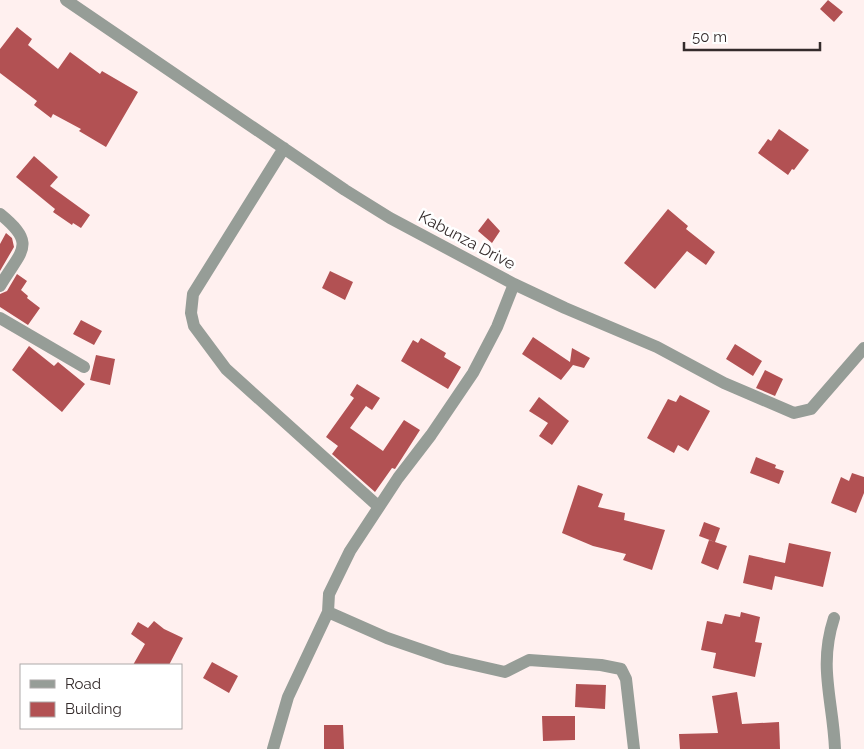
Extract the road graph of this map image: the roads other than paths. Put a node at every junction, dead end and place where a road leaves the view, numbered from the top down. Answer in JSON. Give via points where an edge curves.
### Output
{"nodes":[{"id":1,"x":66,"y":0,"type":"edge"},
{"id":2,"x":284,"y":148,"type":"junction"},
{"id":3,"x":0,"y":214,"type":"edge"},
{"id":4,"x":514,"y":284,"type":"junction"},
{"id":5,"x":0,"y":286,"type":"edge"},
{"id":6,"x":0,"y":318,"type":"edge"},
{"id":7,"x":864,"y":348,"type":"edge"},
{"id":8,"x":84,"y":367,"type":"dead end"},
{"id":9,"x":378,"y":507,"type":"junction"},
{"id":10,"x":328,"y":612,"type":"junction"},
{"id":11,"x":834,"y":618,"type":"dead end"},
{"id":12,"x":274,"y":749,"type":"edge"},
{"id":13,"x":634,"y":749,"type":"edge"},
{"id":14,"x":835,"y":749,"type":"edge"}],
"edges":[{"from":1,"to":2,"type":"street","name":"Kabunza Drive"},
{"from":2,"to":4,"type":"street","name":"Kabunza Drive","via":[[390,218]]},
{"from":2,"to":9,"type":"street","via":[[192,294],[194,326],[226,368]]},
{"from":3,"to":5,"type":"street","via":[[23,236],[24,245]]},
{"from":4,"to":7,"type":"street","name":"Kabunza Drive","via":[[657,347],[794,414],[811,409]]},
{"from":4,"to":9,"type":"street","via":[[497,327],[473,373]]},
{"from":6,"to":8,"type":"street"},
{"from":9,"to":10,"type":"street","via":[[335,580],[329,594]]},
{"from":10,"to":12,"type":"street","via":[[288,696]]},
{"from":10,"to":13,"type":"street","via":[[387,638],[448,659],[505,672],[530,660],[621,669],[626,680]]},
{"from":11,"to":14,"type":"street","via":[[825,656]]}]}
